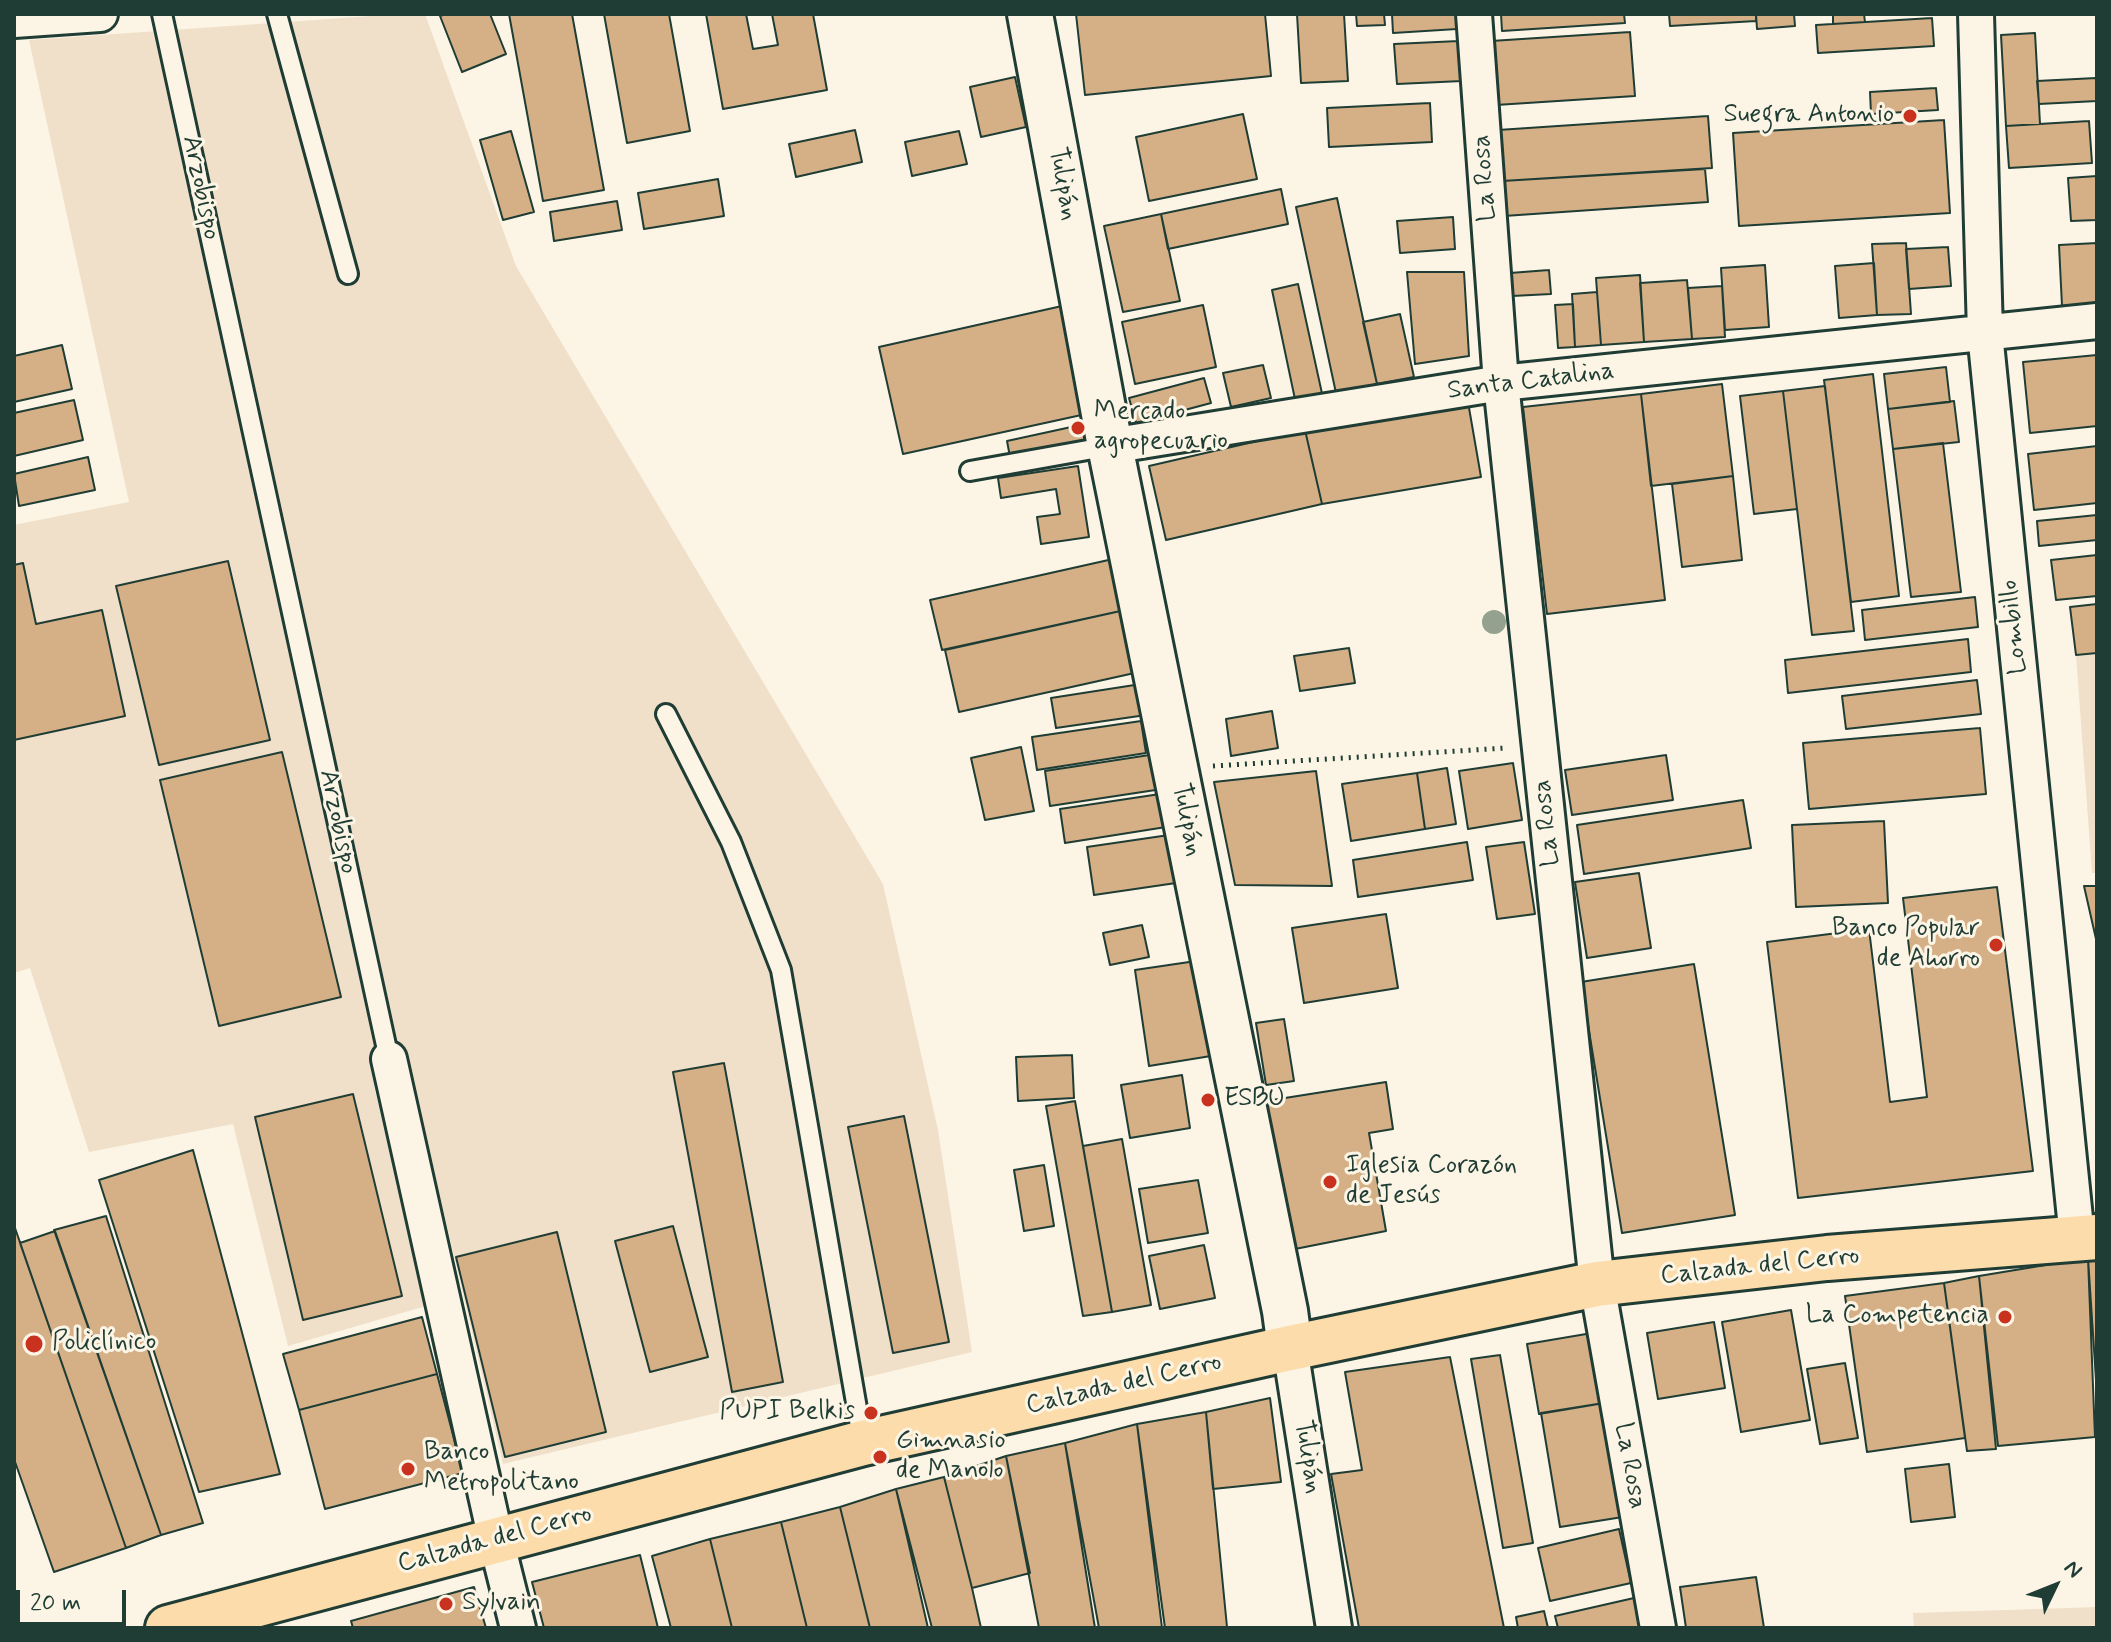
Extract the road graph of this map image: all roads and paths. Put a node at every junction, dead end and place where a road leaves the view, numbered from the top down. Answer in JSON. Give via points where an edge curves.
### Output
{"nodes":[{"id":1,"x":162,"y":14,"type":"edge"},
{"id":2,"x":277,"y":14,"type":"edge"},
{"id":3,"x":1030,"y":14,"type":"edge"},
{"id":4,"x":1474,"y":14,"type":"edge"},
{"id":5,"x":1976,"y":14,"type":"edge"},
{"id":6,"x":81,"y":15,"type":"edge"},
{"id":7,"x":14,"y":20,"type":"edge"},
{"id":8,"x":348,"y":274,"type":"dead end"},
{"id":9,"x":2097,"y":321,"type":"edge"},
{"id":10,"x":1985,"y":333,"type":"junction"},
{"id":11,"x":1501,"y":383,"type":"junction"},
{"id":12,"x":1110,"y":446,"type":"junction"},
{"id":13,"x":970,"y":471,"type":"dead end"},
{"id":14,"x":666,"y":714,"type":"dead end"},
{"id":15,"x":1539,"y":746,"type":"junction"},
{"id":16,"x":1175,"y":769,"type":"junction"},
{"id":17,"x":389,"y":1059,"type":"joint"},
{"id":18,"x":2087,"y":1238,"type":"edge"},
{"id":19,"x":1597,"y":1284,"type":"junction"},
{"id":20,"x":1290,"y":1348,"type":"junction"},
{"id":21,"x":863,"y":1443,"type":"junction"},
{"id":22,"x":496,"y":1540,"type":"junction"},
{"id":23,"x":168,"y":1628,"type":"edge"},
{"id":24,"x":518,"y":1628,"type":"edge"},
{"id":25,"x":1334,"y":1628,"type":"edge"},
{"id":26,"x":1658,"y":1628,"type":"edge"}],
"edges":[{"from":1,"to":17,"type":"lane","name":"Arzobispo"},
{"from":2,"to":8,"type":"lane"},
{"from":3,"to":12,"type":"street","name":"Tulipán"},
{"from":4,"to":11,"type":"street","name":"La Rosa"},
{"from":5,"to":10,"type":"street","name":"Lombillo"},
{"from":6,"to":7,"type":"street"},
{"from":9,"to":10,"type":"street","name":"Santa Catalina"},
{"from":10,"to":11,"type":"street","name":"Santa Catalina"},
{"from":10,"to":18,"type":"street","name":"Lombillo"},
{"from":11,"to":12,"type":"street","name":"Santa Catalina"},
{"from":11,"to":15,"type":"street","name":"La Rosa"},
{"from":12,"to":13,"type":"lane","name":"Santa Catalina"},
{"from":12,"to":16,"type":"street","name":"Tulipán"},
{"from":14,"to":21,"type":"lane","via":[[731,842],[781,970]]},
{"from":15,"to":16,"type":"path"},
{"from":15,"to":19,"type":"street","name":"La Rosa"},
{"from":16,"to":20,"type":"street","name":"Tulipán"},
{"from":17,"to":22,"type":"street","name":"Arzobispo"},
{"from":18,"to":19,"type":"main road","name":"Calzada del Cerro","via":[[1827,1258]]},
{"from":19,"to":20,"type":"main road","name":"Calzada del Cerro"},
{"from":19,"to":26,"type":"street","name":"La Rosa"},
{"from":20,"to":21,"type":"main road","name":"Calzada del Cerro"},
{"from":20,"to":25,"type":"street","name":"Tulipán"},
{"from":21,"to":22,"type":"main road","name":"Calzada del Cerro"},
{"from":22,"to":23,"type":"main road","name":"Calzada del Cerro"},
{"from":22,"to":24,"type":"street","name":"Arzobispo"}]}
